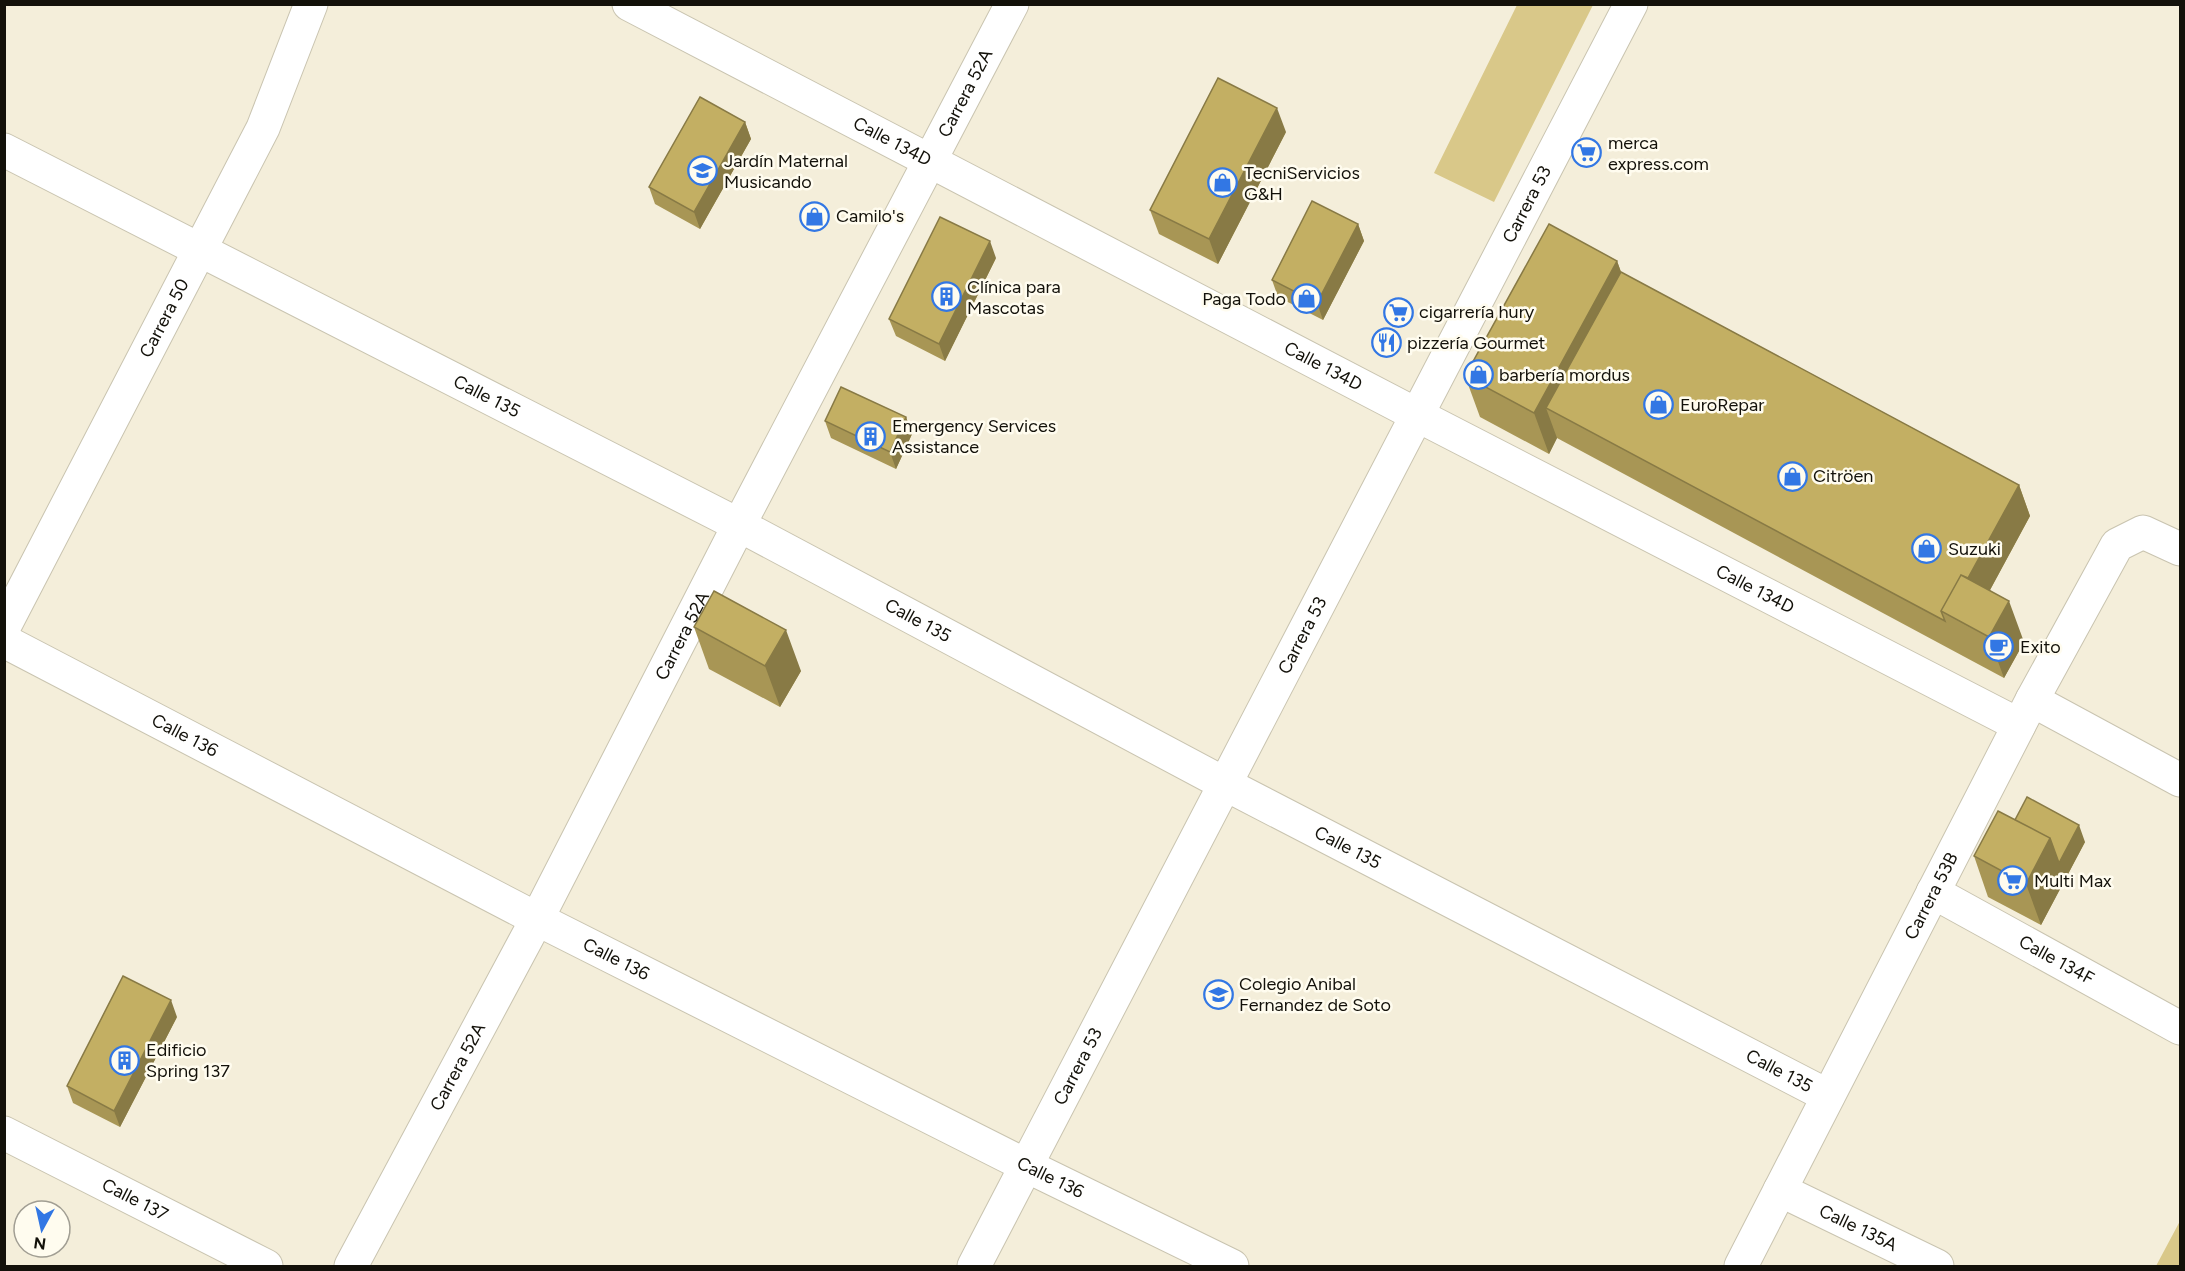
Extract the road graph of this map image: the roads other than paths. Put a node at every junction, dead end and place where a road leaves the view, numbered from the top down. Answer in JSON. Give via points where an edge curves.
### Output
{"nodes":[{"id":1,"x":311,"y":4,"type":"edge"},
{"id":2,"x":629,"y":4,"type":"edge"},
{"id":3,"x":1012,"y":4,"type":"edge"},
{"id":4,"x":1631,"y":4,"type":"edge"},
{"id":5,"x":4,"y":150,"type":"edge"},
{"id":6,"x":929,"y":161,"type":"junction"},
{"id":7,"x":200,"y":250,"type":"junction"},
{"id":8,"x":1417,"y":416,"type":"junction"},
{"id":9,"x":740,"y":525,"type":"junction"},
{"id":10,"x":2181,"y":549,"type":"edge"},
{"id":11,"x":4,"y":627,"type":"edge"},
{"id":12,"x":4,"y":641,"type":"edge"},
{"id":13,"x":2026,"y":713,"type":"junction"},
{"id":14,"x":2181,"y":780,"type":"edge"},
{"id":15,"x":1226,"y":784,"type":"junction"},
{"id":16,"x":1933,"y":892,"type":"junction"},
{"id":17,"x":537,"y":919,"type":"junction"},
{"id":18,"x":2181,"y":1028,"type":"edge"},
{"id":19,"x":1828,"y":1096,"type":"junction"},
{"id":20,"x":4,"y":1133,"type":"edge"},
{"id":21,"x":1027,"y":1166,"type":"junction"},
{"id":22,"x":1780,"y":1190,"type":"junction"},
{"id":23,"x":266,"y":1266,"type":"edge"},
{"id":24,"x":351,"y":1266,"type":"edge"},
{"id":25,"x":974,"y":1266,"type":"edge"},
{"id":26,"x":1233,"y":1266,"type":"edge"},
{"id":27,"x":1741,"y":1266,"type":"edge"},
{"id":28,"x":1937,"y":1266,"type":"edge"}],
"edges":[{"from":1,"to":7,"type":"street","name":"Carrera 50","via":[[263,128]]},
{"from":2,"to":6,"type":"street","name":"Calle 134D"},
{"from":3,"to":6,"type":"street","name":"Carrera 52A"},
{"from":4,"to":8,"type":"street","name":"Carrera 53"},
{"from":5,"to":7,"type":"street","name":"Calle 135"},
{"from":6,"to":8,"type":"street","name":"Calle 134D"},
{"from":6,"to":9,"type":"street","name":"Carrera 52A"},
{"from":7,"to":9,"type":"street","name":"Calle 135"},
{"from":7,"to":11,"type":"street","name":"Carrera 50"},
{"from":8,"to":13,"type":"street","name":"Calle 134D"},
{"from":8,"to":15,"type":"street","name":"Carrera 53"},
{"from":9,"to":15,"type":"street","name":"Calle 135"},
{"from":9,"to":17,"type":"street","name":"Carrera 52A"},
{"from":10,"to":13,"type":"street","name":"Carrera 53B","via":[[2143,532],[2117,545]]},
{"from":12,"to":17,"type":"street","name":"Calle 136"},
{"from":13,"to":14,"type":"street","name":"Calle 134D"},
{"from":13,"to":16,"type":"street","name":"Carrera 53B"},
{"from":15,"to":19,"type":"street","name":"Calle 135"},
{"from":15,"to":21,"type":"street","name":"Carrera 53"},
{"from":16,"to":18,"type":"street","name":"Calle 134F"},
{"from":16,"to":19,"type":"street","name":"Carrera 53B"},
{"from":17,"to":21,"type":"street","name":"Calle 136"},
{"from":17,"to":24,"type":"street","name":"Carrera 52A"},
{"from":19,"to":22,"type":"street","name":"Carrera 53B"},
{"from":20,"to":23,"type":"street","name":"Calle 137"},
{"from":21,"to":25,"type":"street","name":"Carrera 53"},
{"from":21,"to":26,"type":"street","name":"Calle 136"},
{"from":22,"to":27,"type":"street","name":"Carrera 53B"},
{"from":22,"to":28,"type":"street","name":"Calle 135A"}]}
